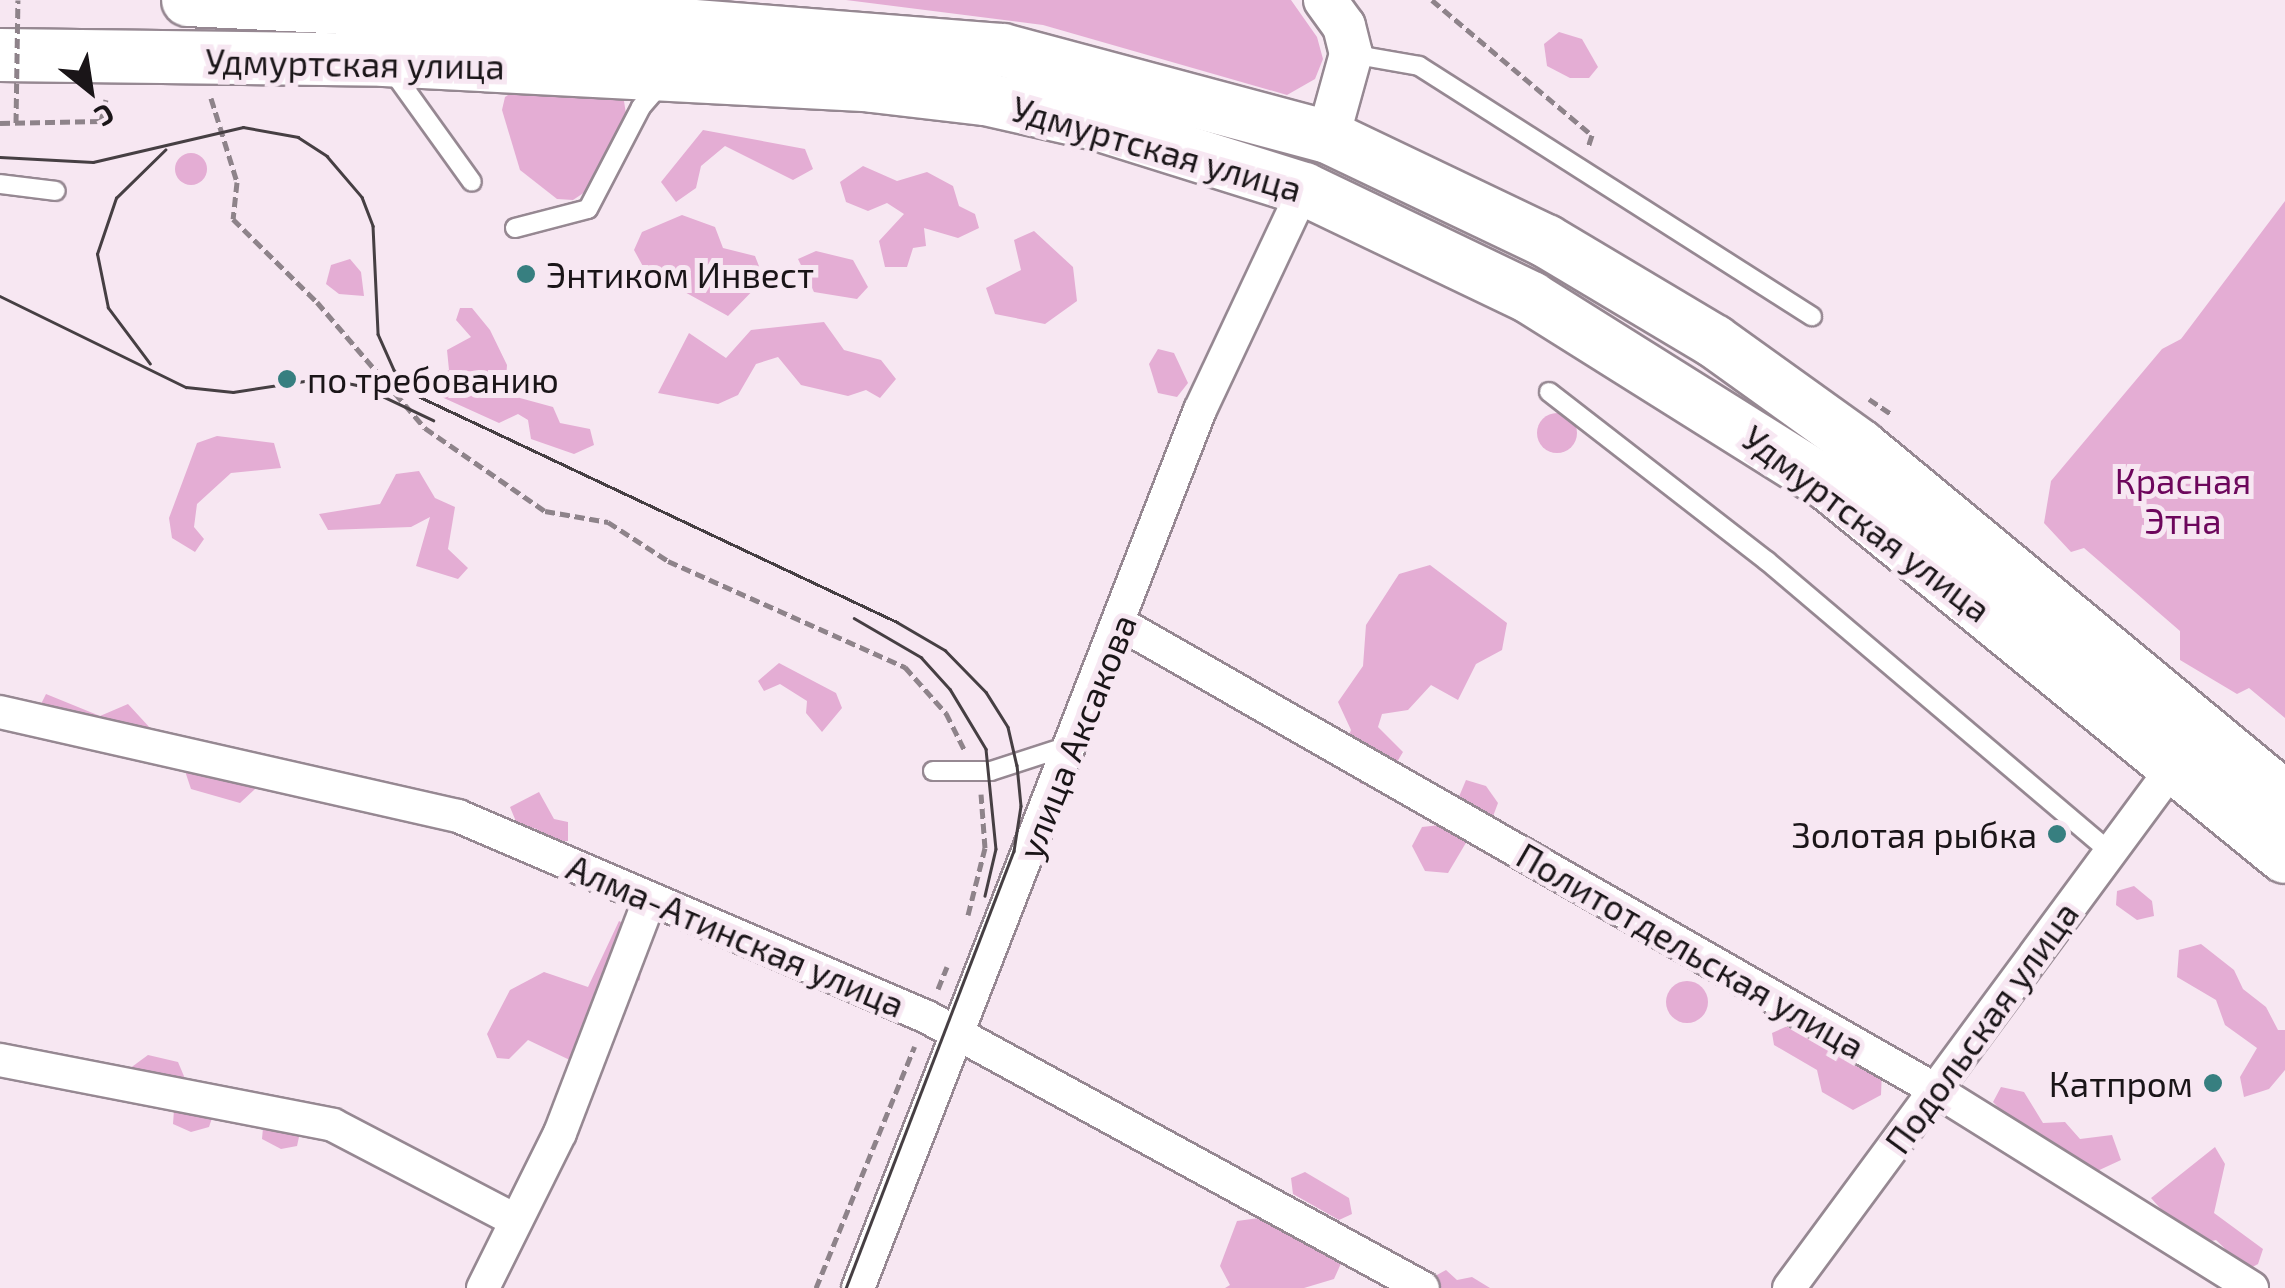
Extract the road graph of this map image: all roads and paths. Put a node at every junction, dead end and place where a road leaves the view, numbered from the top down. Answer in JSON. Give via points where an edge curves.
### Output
{"nodes":[{"id":1,"x":18,"y":0,"type":"edge"},
{"id":2,"x":188,"y":0,"type":"edge"},
{"id":3,"x":1325,"y":0,"type":"edge"},
{"id":4,"x":1432,"y":0,"type":"edge"},
{"id":5,"x":564,"y":8,"type":"edge"},
{"id":6,"x":678,"y":32,"type":"edge"},
{"id":7,"x":1351,"y":54,"type":"junction"},
{"id":8,"x":0,"y":55,"type":"edge"},
{"id":9,"x":384,"y":60,"type":"junction"},
{"id":10,"x":211,"y":98,"type":"dead end"},
{"id":11,"x":106,"y":100,"type":"dead end"},
{"id":12,"x":0,"y":122,"type":"edge"},
{"id":13,"x":16,"y":123,"type":"junction"},
{"id":14,"x":1328,"y":137,"type":"junction"},
{"id":15,"x":1581,"y":169,"type":"junction"},
{"id":16,"x":472,"y":182,"type":"dead end"},
{"id":17,"x":0,"y":184,"type":"edge"},
{"id":18,"x":1304,"y":189,"type":"junction"},
{"id":19,"x":56,"y":192,"type":"dead end"},
{"id":20,"x":515,"y":228,"type":"dead end"},
{"id":21,"x":1812,"y":316,"type":"dead end"},
{"id":22,"x":1549,"y":392,"type":"dead end"},
{"id":23,"x":1121,"y":624,"type":"junction"},
{"id":24,"x":0,"y":712,"type":"edge"},
{"id":25,"x":1073,"y":744,"type":"junction"},
{"id":26,"x":2174,"y":766,"type":"junction"},
{"id":27,"x":933,"y":771,"type":"dead end"},
{"id":28,"x":975,"y":772,"type":"junction"},
{"id":29,"x":2285,"y":798,"type":"edge"},
{"id":30,"x":2110,"y":852,"type":"junction"},
{"id":31,"x":2285,"y":857,"type":"edge"},
{"id":32,"x":650,"y":899,"type":"junction"},
{"id":33,"x":956,"y":1033,"type":"junction"},
{"id":34,"x":0,"y":1060,"type":"edge"},
{"id":35,"x":1934,"y":1089,"type":"junction"},
{"id":36,"x":512,"y":1219,"type":"junction"},
{"id":37,"x":488,"y":1286,"type":"edge"},
{"id":38,"x":858,"y":1288,"type":"edge"},
{"id":39,"x":1423,"y":1288,"type":"edge"},
{"id":40,"x":1789,"y":1288,"type":"edge"},
{"id":41,"x":2252,"y":1288,"type":"edge"}],
"edges":[{"from":1,"to":13,"type":"path","bridge":true},
{"from":2,"to":5,"type":"main road","name":"Удмуртская улица"},
{"from":3,"to":7,"type":"street","via":[[1344,26]]},
{"from":4,"to":15,"type":"path","via":[[1592,136]]},
{"from":5,"to":6,"type":"main road","name":"Удмуртская улица"},
{"from":6,"to":9,"type":"main road","name":"Удмуртская улица"},
{"from":6,"to":14,"type":"main road","name":"Удмуртская улица","via":[[1003,50]]},
{"from":6,"to":18,"type":"main road","name":"Удмуртская улица","via":[[1100,125]]},
{"from":6,"to":20,"type":"lane","via":[[588,208]]},
{"from":7,"to":14,"type":"street"},
{"from":7,"to":15,"type":"lane","via":[[1419,66]]},
{"from":8,"to":9,"type":"main road","name":"Удмуртская улица"},
{"from":9,"to":16,"type":"lane"},
{"from":10,"to":28,"type":"path","via":[[238,182],[234,219],[317,302],[425,428],[545,510],[608,522],[668,561],[906,667],[946,713]]},
{"from":11,"to":13,"type":"path","via":[[101,121]]},
{"from":12,"to":13,"type":"path"},
{"from":14,"to":18,"type":"main road"},
{"from":14,"to":29,"type":"main road","name":"Удмуртская улица","via":[[1546,242],[1714,342],[1860,446]]},
{"from":15,"to":21,"type":"lane"},
{"from":17,"to":19,"type":"lane"},
{"from":18,"to":23,"type":"street","name":"улица Аксакова","via":[[1200,410]]},
{"from":18,"to":26,"type":"main road","name":"Удмуртская улица","via":[[1531,298],[1813,474]]},
{"from":22,"to":30,"type":"lane","via":[[1768,561]]},
{"from":23,"to":25,"type":"street","name":"улица Аксакова"},
{"from":23,"to":35,"type":"street","name":"Политотдельская улица"},
{"from":24,"to":32,"type":"street","name":"Алма-Атинская улица","via":[[458,816]]},
{"from":25,"to":28,"type":"lane"},
{"from":25,"to":33,"type":"street","name":"улица Аксакова"},
{"from":26,"to":30,"type":"street","name":"Подольская улица"},
{"from":26,"to":31,"type":"main road","name":"Удмуртская улица"},
{"from":27,"to":28,"type":"lane"},
{"from":30,"to":35,"type":"street","name":"Подольская улица"},
{"from":32,"to":33,"type":"street","name":"Алма-Атинская улица"},
{"from":32,"to":36,"type":"street","via":[[560,1133]]},
{"from":33,"to":38,"type":"street","name":"улица Аксакова"},
{"from":33,"to":39,"type":"street","name":"Алма-Атинская улица"},
{"from":34,"to":36,"type":"street","via":[[334,1125]]},
{"from":35,"to":40,"type":"street","name":"Подольская улица"},
{"from":35,"to":41,"type":"street","name":"Политотдельская улица"},
{"from":36,"to":37,"type":"street"}]}
